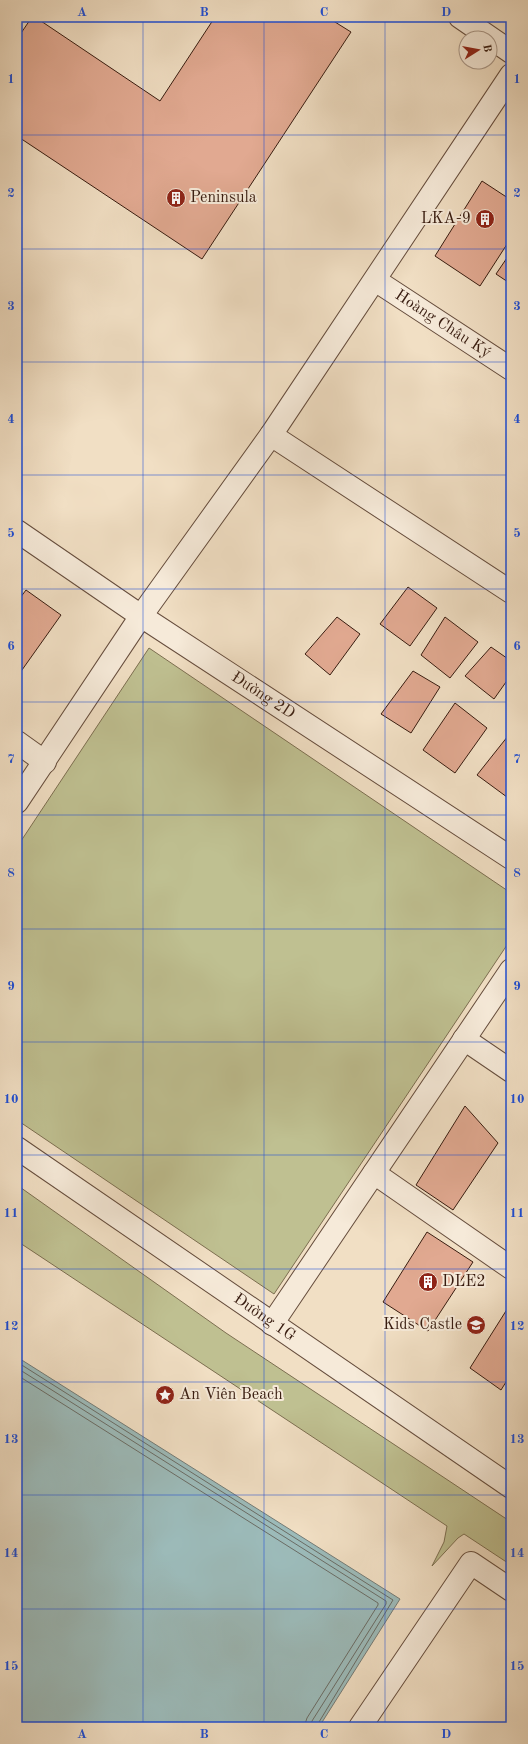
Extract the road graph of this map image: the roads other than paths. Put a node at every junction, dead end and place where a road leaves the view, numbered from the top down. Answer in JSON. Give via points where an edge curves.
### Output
{"nodes":[{"id":1,"x":460,"y":17,"type":"edge"},
{"id":2,"x":511,"y":52,"type":"edge"},
{"id":3,"x":511,"y":74,"type":"edge"},
{"id":4,"x":376,"y":280,"type":"junction"},
{"id":5,"x":511,"y":369,"type":"edge"},
{"id":6,"x":271,"y":435,"type":"junction"},
{"id":7,"x":17,"y":531,"type":"edge"},
{"id":8,"x":511,"y":592,"type":"edge"},
{"id":9,"x":141,"y":616,"type":"junction"},
{"id":10,"x":17,"y":742,"type":"edge"},
{"id":11,"x":45,"y":762,"type":"junction"},
{"id":12,"x":17,"y":802,"type":"edge"},
{"id":13,"x":511,"y":858,"type":"edge"},
{"id":14,"x":511,"y":970,"type":"edge"},
{"id":15,"x":464,"y":1039,"type":"junction"},
{"id":16,"x":511,"y":1071,"type":"edge"},
{"id":17,"x":17,"y":1148,"type":"edge"},
{"id":18,"x":374,"y":1173,"type":"junction"},
{"id":19,"x":511,"y":1268,"type":"edge"},
{"id":20,"x":272,"y":1324,"type":"junction"},
{"id":21,"x":511,"y":1487,"type":"edge"},
{"id":22,"x":511,"y":1590,"type":"edge"},
{"id":23,"x":360,"y":1727,"type":"edge"}],
"edges":[{"from":1,"to":2,"type":"street"},
{"from":3,"to":4,"type":"street"},
{"from":4,"to":5,"type":"street","name":"Hoàng Châu Ký"},
{"from":4,"to":6,"type":"street"},
{"from":6,"to":8,"type":"street"},
{"from":6,"to":9,"type":"street"},
{"from":7,"to":9,"type":"street","name":"Đường 2D"},
{"from":9,"to":11,"type":"street"},
{"from":9,"to":13,"type":"street","name":"Đường 2D"},
{"from":10,"to":11,"type":"street"},
{"from":11,"to":12,"type":"street"},
{"from":14,"to":15,"type":"street"},
{"from":15,"to":16,"type":"street"},
{"from":15,"to":18,"type":"street"},
{"from":17,"to":20,"type":"street","name":"Đường 1G"},
{"from":18,"to":19,"type":"street"},
{"from":18,"to":20,"type":"street"},
{"from":20,"to":21,"type":"street","name":"Đường 1G"},
{"from":22,"to":23,"type":"street","via":[[466,1560]]}]}
